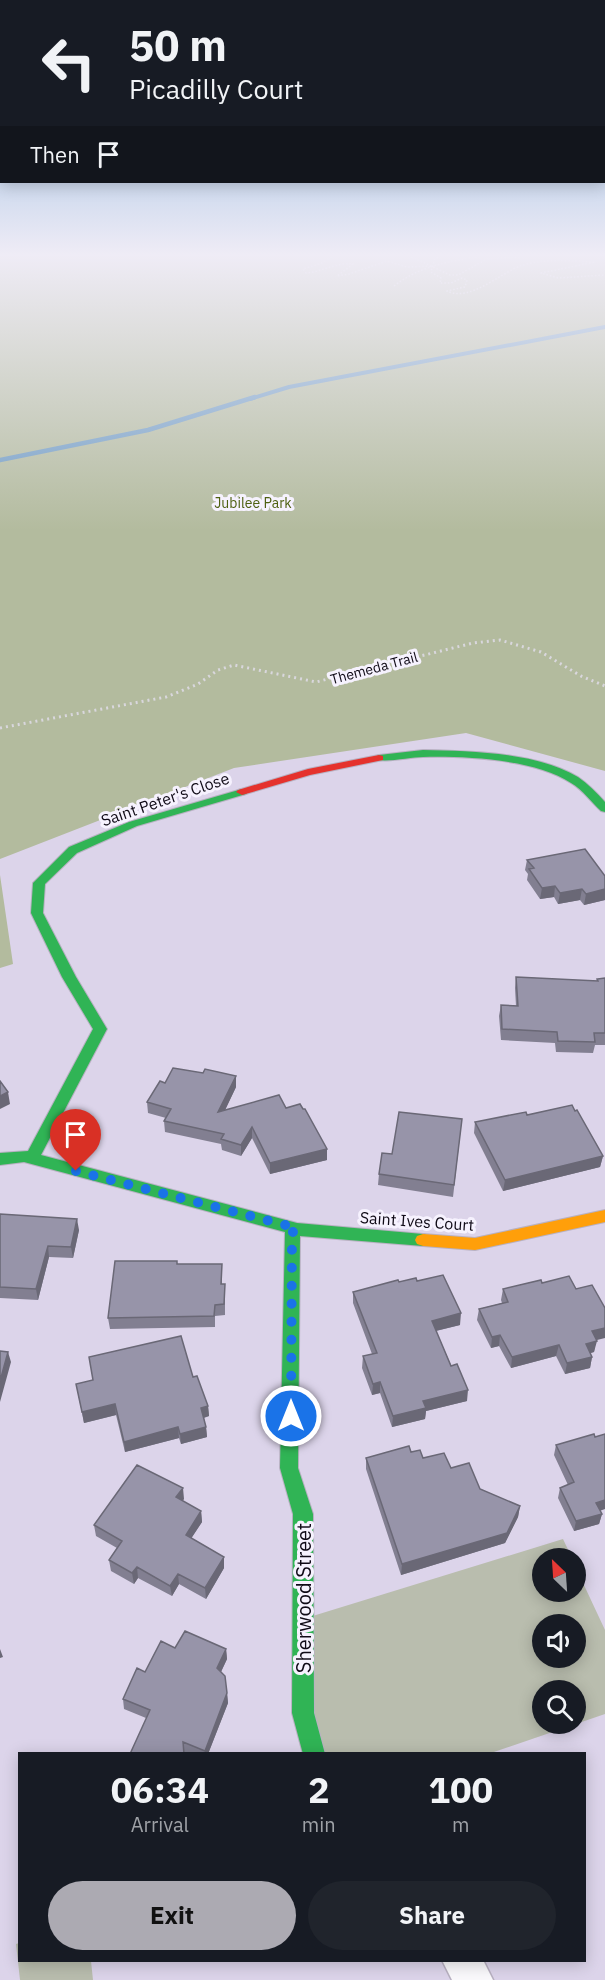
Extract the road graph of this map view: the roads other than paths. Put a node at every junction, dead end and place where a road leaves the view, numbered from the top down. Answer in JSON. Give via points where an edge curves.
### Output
{"nodes":[{"id":1,"x":605,"y":809,"type":"edge"},
{"id":2,"x":32,"y":1158,"type":"junction"},
{"id":3,"x":0,"y":1159,"type":"edge"},
{"id":4,"x":605,"y":1216,"type":"edge"},
{"id":5,"x":297,"y":1228,"type":"junction"},
{"id":6,"x":313,"y":1752,"type":"edge"},
{"id":7,"x":461,"y":1962,"type":"edge"},
{"id":8,"x":474,"y":1980,"type":"edge"}],
"edges":[{"from":1,"to":2,"type":"street","name":"Saint Peter's Close","via":[[572,778],[529,763],[443,752],[386,756],[308,772],[219,797],[134,824],[73,850],[39,883],[37,913],[100,1029]]},
{"from":2,"to":3,"type":"street","name":"Saint Ives Court"},
{"from":2,"to":5,"type":"street","name":"Saint Ives Court"},
{"from":4,"to":5,"type":"street","name":"Saint Ives Court","via":[[475,1244]]},
{"from":5,"to":6,"type":"street","name":"Sherwood Street","via":[[292,1233],[289,1468],[303,1514],[303,1713]]},
{"from":7,"to":8,"type":"street"}]}
